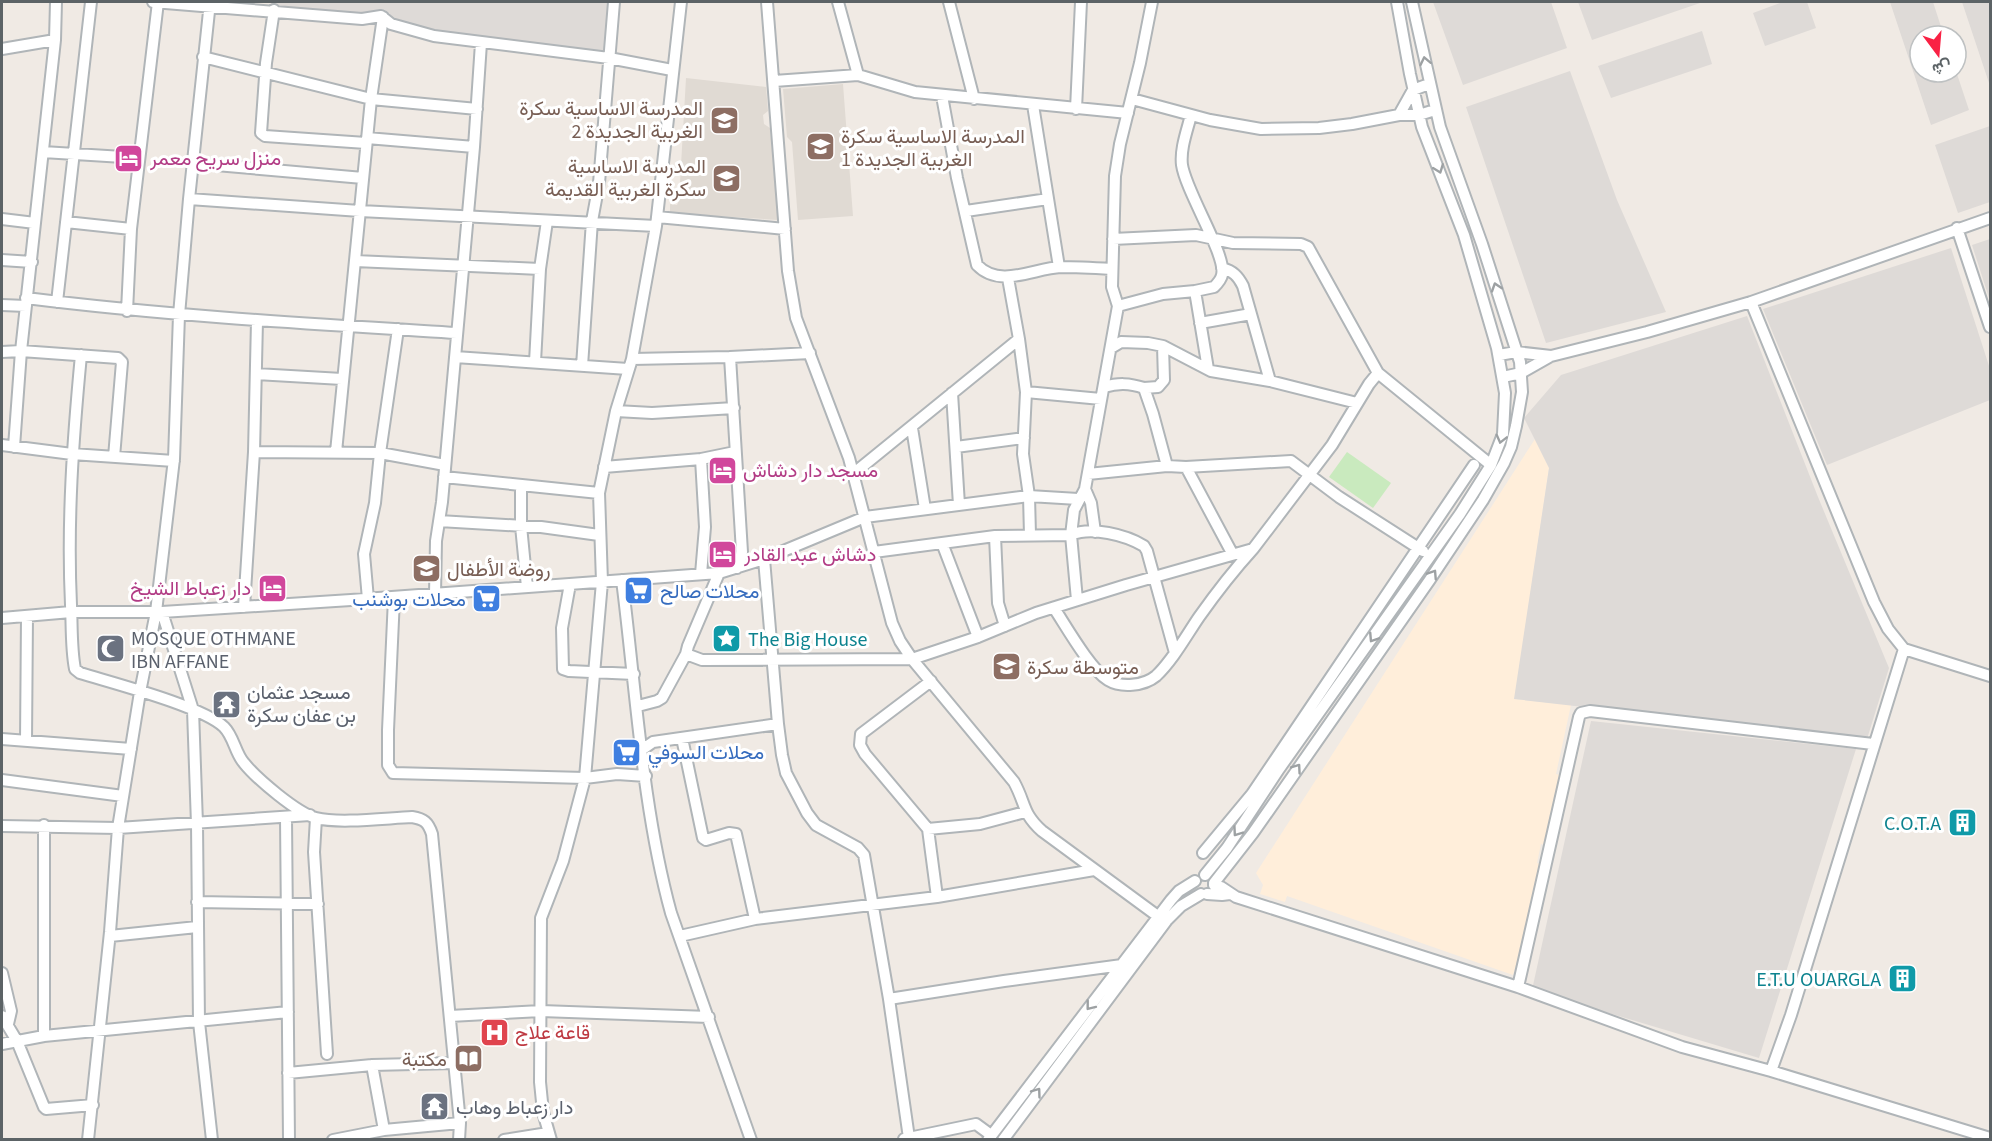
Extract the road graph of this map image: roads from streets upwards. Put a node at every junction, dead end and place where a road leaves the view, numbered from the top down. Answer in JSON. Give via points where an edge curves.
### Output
{"nodes":[{"id":1,"x":56,"y":2,"type":"edge"},
{"id":2,"x":92,"y":2,"type":"edge"},
{"id":3,"x":153,"y":2,"type":"edge"},
{"id":4,"x":158,"y":2,"type":"edge"},
{"id":5,"x":614,"y":2,"type":"edge"},
{"id":6,"x":681,"y":2,"type":"edge"},
{"id":7,"x":767,"y":2,"type":"edge"},
{"id":8,"x":838,"y":2,"type":"edge"},
{"id":9,"x":949,"y":2,"type":"edge"},
{"id":10,"x":1081,"y":2,"type":"edge"},
{"id":11,"x":1152,"y":2,"type":"edge"},
{"id":12,"x":1397,"y":2,"type":"edge"},
{"id":13,"x":1412,"y":2,"type":"edge"},
{"id":14,"x":210,"y":4,"type":"edge"},
{"id":15,"x":274,"y":10,"type":"junction"},
{"id":16,"x":383,"y":17,"type":"junction"},
{"id":17,"x":55,"y":40,"type":"junction"},
{"id":18,"x":482,"y":43,"type":"junction"},
{"id":19,"x":2,"y":49,"type":"edge"},
{"id":20,"x":203,"y":57,"type":"junction"},
{"id":21,"x":609,"y":58,"type":"junction"},
{"id":22,"x":672,"y":70,"type":"junction"},
{"id":23,"x":265,"y":71,"type":"junction"},
{"id":24,"x":858,"y":75,"type":"junction"},
{"id":25,"x":774,"y":81,"type":"junction"},
{"id":26,"x":1429,"y":84,"type":"junction"},
{"id":27,"x":1413,"y":90,"type":"junction"},
{"id":28,"x":942,"y":96,"type":"junction"},
{"id":29,"x":370,"y":99,"type":"junction"},
{"id":30,"x":974,"y":99,"type":"junction"},
{"id":31,"x":1132,"y":99,"type":"junction"},
{"id":32,"x":1033,"y":105,"type":"junction"},
{"id":33,"x":477,"y":109,"type":"junction"},
{"id":34,"x":1076,"y":109,"type":"junction"},
{"id":35,"x":1435,"y":110,"type":"junction"},
{"id":36,"x":1128,"y":113,"type":"junction"},
{"id":37,"x":1419,"y":114,"type":"junction"},
{"id":38,"x":1191,"y":115,"type":"junction"},
{"id":39,"x":1399,"y":115,"type":"junction"},
{"id":40,"x":367,"y":141,"type":"junction"},
{"id":41,"x":474,"y":147,"type":"junction"},
{"id":42,"x":43,"y":152,"type":"junction"},
{"id":43,"x":73,"y":155,"type":"junction"},
{"id":44,"x":140,"y":158,"type":"junction"},
{"id":45,"x":193,"y":163,"type":"junction"},
{"id":46,"x":363,"y":178,"type":"junction"},
{"id":47,"x":1048,"y":198,"type":"junction"},
{"id":48,"x":189,"y":199,"type":"junction"},
{"id":49,"x":360,"y":211,"type":"junction"},
{"id":50,"x":966,"y":211,"type":"junction"},
{"id":51,"x":468,"y":217,"type":"junction"},
{"id":52,"x":1990,"y":218,"type":"edge"},
{"id":53,"x":2,"y":219,"type":"edge"},
{"id":54,"x":547,"y":221,"type":"junction"},
{"id":55,"x":592,"y":221,"type":"junction"},
{"id":56,"x":657,"y":221,"type":"junction"},
{"id":57,"x":66,"y":222,"type":"junction"},
{"id":58,"x":35,"y":223,"type":"junction"},
{"id":59,"x":131,"y":228,"type":"junction"},
{"id":60,"x":1957,"y":228,"type":"junction"},
{"id":61,"x":785,"y":229,"type":"junction"},
{"id":62,"x":1211,"y":237,"type":"junction"},
{"id":63,"x":1113,"y":239,"type":"junction"},
{"id":64,"x":2,"y":260,"type":"edge"},
{"id":65,"x":355,"y":261,"type":"junction"},
{"id":66,"x":32,"y":262,"type":"junction"},
{"id":67,"x":464,"y":266,"type":"junction"},
{"id":68,"x":1059,"y":267,"type":"junction"},
{"id":69,"x":1222,"y":268,"type":"junction"},
{"id":70,"x":540,"y":269,"type":"junction"},
{"id":71,"x":1113,"y":269,"type":"junction"},
{"id":72,"x":1008,"y":278,"type":"junction"},
{"id":73,"x":1195,"y":291,"type":"junction"},
{"id":74,"x":26,"y":302,"type":"junction"},
{"id":75,"x":57,"y":302,"type":"junction"},
{"id":76,"x":1751,"y":302,"type":"junction"},
{"id":77,"x":2,"y":305,"type":"edge"},
{"id":78,"x":1118,"y":306,"type":"junction"},
{"id":79,"x":127,"y":311,"type":"junction"},
{"id":80,"x":1251,"y":314,"type":"junction"},
{"id":81,"x":178,"y":315,"type":"junction"},
{"id":82,"x":257,"y":321,"type":"junction"},
{"id":83,"x":1200,"y":324,"type":"junction"},
{"id":84,"x":348,"y":326,"type":"junction"},
{"id":85,"x":1990,"y":327,"type":"edge"},
{"id":86,"x":398,"y":329,"type":"junction"},
{"id":87,"x":458,"y":333,"type":"junction"},
{"id":88,"x":1019,"y":339,"type":"junction"},
{"id":89,"x":1163,"y":346,"type":"junction"},
{"id":90,"x":1111,"y":348,"type":"junction"},
{"id":91,"x":21,"y":351,"type":"junction"},
{"id":92,"x":2,"y":352,"type":"edge"},
{"id":93,"x":1516,"y":352,"type":"junction"},
{"id":94,"x":810,"y":353,"type":"junction"},
{"id":95,"x":81,"y":355,"type":"junction"},
{"id":96,"x":1499,"y":356,"type":"junction"},
{"id":97,"x":1551,"y":356,"type":"junction"},
{"id":98,"x":455,"y":357,"type":"junction"},
{"id":99,"x":730,"y":357,"type":"junction"},
{"id":100,"x":535,"y":362,"type":"junction"},
{"id":101,"x":630,"y":364,"type":"junction"},
{"id":102,"x":582,"y":366,"type":"junction"},
{"id":103,"x":1208,"y":369,"type":"junction"},
{"id":104,"x":1378,"y":373,"type":"junction"},
{"id":105,"x":1521,"y":373,"type":"junction"},
{"id":106,"x":256,"y":374,"type":"junction"},
{"id":107,"x":1503,"y":377,"type":"junction"},
{"id":108,"x":342,"y":379,"type":"junction"},
{"id":109,"x":1270,"y":381,"type":"junction"},
{"id":110,"x":1104,"y":387,"type":"junction"},
{"id":111,"x":1144,"y":388,"type":"junction"},
{"id":112,"x":1026,"y":392,"type":"junction"},
{"id":113,"x":952,"y":393,"type":"junction"},
{"id":114,"x":1101,"y":399,"type":"junction"},
{"id":115,"x":1357,"y":403,"type":"junction"},
{"id":116,"x":734,"y":408,"type":"junction"},
{"id":117,"x":616,"y":411,"type":"junction"},
{"id":118,"x":912,"y":428,"type":"junction"},
{"id":119,"x":1024,"y":438,"type":"junction"},
{"id":120,"x":2,"y":445,"type":"edge"},
{"id":121,"x":14,"y":447,"type":"junction"},
{"id":122,"x":956,"y":447,"type":"junction"},
{"id":123,"x":254,"y":452,"type":"junction"},
{"id":124,"x":336,"y":452,"type":"junction"},
{"id":125,"x":735,"y":452,"type":"junction"},
{"id":126,"x":380,"y":453,"type":"junction"},
{"id":127,"x":72,"y":454,"type":"junction"},
{"id":128,"x":114,"y":457,"type":"junction"},
{"id":129,"x":701,"y":459,"type":"junction"},
{"id":130,"x":174,"y":461,"type":"junction"},
{"id":131,"x":445,"y":465,"type":"junction"},
{"id":132,"x":1474,"y":465,"type":"dead end"},
{"id":133,"x":1491,"y":465,"type":"junction"},
{"id":134,"x":1167,"y":466,"type":"junction"},
{"id":135,"x":603,"y":467,"type":"junction"},
{"id":136,"x":1186,"y":467,"type":"junction"},
{"id":137,"x":853,"y":474,"type":"junction"},
{"id":138,"x":1088,"y":474,"type":"junction"},
{"id":139,"x":1310,"y":475,"type":"junction"},
{"id":140,"x":444,"y":477,"type":"junction"},
{"id":141,"x":522,"y":485,"type":"junction"},
{"id":142,"x":1085,"y":489,"type":"junction"},
{"id":143,"x":599,"y":493,"type":"junction"},
{"id":144,"x":1029,"y":496,"type":"junction"},
{"id":145,"x":1078,"y":500,"type":"junction"},
{"id":146,"x":959,"y":505,"type":"junction"},
{"id":147,"x":925,"y":509,"type":"junction"},
{"id":148,"x":865,"y":517,"type":"junction"},
{"id":149,"x":439,"y":521,"type":"junction"},
{"id":150,"x":521,"y":526,"type":"junction"},
{"id":151,"x":1095,"y":532,"type":"junction"},
{"id":152,"x":599,"y":535,"type":"junction"},
{"id":153,"x":1030,"y":535,"type":"junction"},
{"id":154,"x":1071,"y":535,"type":"junction"},
{"id":155,"x":995,"y":536,"type":"junction"},
{"id":156,"x":942,"y":543,"type":"junction"},
{"id":157,"x":1419,"y":548,"type":"junction"},
{"id":158,"x":1253,"y":549,"type":"junction"},
{"id":159,"x":874,"y":552,"type":"junction"},
{"id":160,"x":1232,"y":554,"type":"junction"},
{"id":161,"x":1430,"y":556,"type":"junction"},
{"id":162,"x":764,"y":559,"type":"junction"},
{"id":163,"x":736,"y":568,"type":"junction"},
{"id":164,"x":718,"y":573,"type":"junction"},
{"id":165,"x":701,"y":574,"type":"junction"},
{"id":166,"x":1155,"y":577,"type":"junction"},
{"id":167,"x":622,"y":580,"type":"junction"},
{"id":168,"x":602,"y":582,"type":"junction"},
{"id":169,"x":570,"y":584,"type":"junction"},
{"id":170,"x":527,"y":587,"type":"junction"},
{"id":171,"x":435,"y":594,"type":"junction"},
{"id":172,"x":394,"y":598,"type":"junction"},
{"id":173,"x":368,"y":599,"type":"junction"},
{"id":174,"x":1077,"y":600,"type":"junction"},
{"id":175,"x":244,"y":607,"type":"junction"},
{"id":176,"x":1054,"y":608,"type":"junction"},
{"id":177,"x":71,"y":612,"type":"junction"},
{"id":178,"x":159,"y":612,"type":"junction"},
{"id":179,"x":1381,"y":614,"type":"junction"},
{"id":180,"x":27,"y":616,"type":"junction"},
{"id":181,"x":2,"y":618,"type":"edge"},
{"id":182,"x":1005,"y":626,"type":"junction"},
{"id":183,"x":1397,"y":626,"type":"junction"},
{"id":184,"x":978,"y":637,"type":"junction"},
{"id":185,"x":1904,"y":649,"type":"junction"},
{"id":186,"x":1175,"y":653,"type":"junction"},
{"id":187,"x":686,"y":654,"type":"junction"},
{"id":188,"x":773,"y":659,"type":"junction"},
{"id":189,"x":912,"y":659,"type":"junction"},
{"id":190,"x":1343,"y":671,"type":"junction"},
{"id":191,"x":594,"y":672,"type":"junction"},
{"id":192,"x":634,"y":674,"type":"junction"},
{"id":193,"x":1990,"y":676,"type":"edge"},
{"id":194,"x":1358,"y":680,"type":"junction"},
{"id":195,"x":931,"y":681,"type":"junction"},
{"id":196,"x":140,"y":692,"type":"junction"},
{"id":197,"x":638,"y":706,"type":"junction"},
{"id":198,"x":193,"y":710,"type":"junction"},
{"id":199,"x":778,"y":724,"type":"junction"},
{"id":200,"x":682,"y":738,"type":"junction"},
{"id":201,"x":2,"y":739,"type":"edge"},
{"id":202,"x":26,"y":741,"type":"junction"},
{"id":203,"x":1873,"y":744,"type":"junction"},
{"id":204,"x":131,"y":749,"type":"junction"},
{"id":205,"x":643,"y":749,"type":"junction"},
{"id":206,"x":646,"y":776,"type":"junction"},
{"id":207,"x":585,"y":778,"type":"junction"},
{"id":208,"x":2,"y":780,"type":"edge"},
{"id":209,"x":1270,"y":784,"type":"junction"},
{"id":210,"x":1281,"y":791,"type":"junction"},
{"id":211,"x":123,"y":796,"type":"junction"},
{"id":212,"x":1256,"y":797,"type":"junction"},
{"id":213,"x":1025,"y":812,"type":"junction"},
{"id":214,"x":313,"y":817,"type":"junction"},
{"id":215,"x":286,"y":818,"type":"junction"},
{"id":216,"x":197,"y":824,"type":"junction"},
{"id":217,"x":44,"y":825,"type":"junction"},
{"id":218,"x":2,"y":826,"type":"edge"},
{"id":219,"x":118,"y":828,"type":"junction"},
{"id":220,"x":928,"y":829,"type":"junction"},
{"id":221,"x":1203,"y":853,"type":"dead end"},
{"id":222,"x":1226,"y":868,"type":"junction"},
{"id":223,"x":1094,"y":870,"type":"junction"},
{"id":224,"x":1205,"y":874,"type":"junction"},
{"id":225,"x":1195,"y":881,"type":"junction"},
{"id":226,"x":1209,"y":889,"type":"junction"},
{"id":227,"x":1233,"y":896,"type":"junction"},
{"id":228,"x":937,"y":897,"type":"junction"},
{"id":229,"x":197,"y":902,"type":"junction"},
{"id":230,"x":288,"y":903,"type":"junction"},
{"id":231,"x":318,"y":904,"type":"junction"},
{"id":232,"x":874,"y":905,"type":"junction"},
{"id":233,"x":1163,"y":918,"type":"junction"},
{"id":234,"x":755,"y":919,"type":"junction"},
{"id":235,"x":197,"y":927,"type":"junction"},
{"id":236,"x":110,"y":936,"type":"junction"},
{"id":237,"x":680,"y":936,"type":"junction"},
{"id":238,"x":1122,"y":965,"type":"junction"},
{"id":239,"x":2,"y":973,"type":"edge"},
{"id":240,"x":1518,"y":987,"type":"junction"},
{"id":241,"x":889,"y":999,"type":"junction"},
{"id":242,"x":541,"y":1011,"type":"junction"},
{"id":243,"x":288,"y":1012,"type":"junction"},
{"id":244,"x":450,"y":1016,"type":"junction"},
{"id":245,"x":709,"y":1017,"type":"junction"},
{"id":246,"x":5,"y":1020,"type":"edge"},
{"id":247,"x":199,"y":1022,"type":"junction"},
{"id":248,"x":98,"y":1031,"type":"junction"},
{"id":249,"x":44,"y":1036,"type":"junction"},
{"id":250,"x":17,"y":1041,"type":"junction"},
{"id":251,"x":2,"y":1044,"type":"edge"},
{"id":252,"x":327,"y":1054,"type":"dead end"},
{"id":253,"x":455,"y":1063,"type":"junction"},
{"id":254,"x":372,"y":1065,"type":"junction"},
{"id":255,"x":1771,"y":1071,"type":"junction"},
{"id":256,"x":288,"y":1073,"type":"junction"},
{"id":257,"x":93,"y":1105,"type":"junction"},
{"id":258,"x":460,"y":1123,"type":"junction"},
{"id":259,"x":384,"y":1130,"type":"junction"},
{"id":260,"x":550,"y":1136,"type":"edge"},
{"id":261,"x":990,"y":1137,"type":"edge"},
{"id":262,"x":1990,"y":1138,"type":"edge"},
{"id":263,"x":906,"y":1139,"type":"edge"},
{"id":264,"x":88,"y":1140,"type":"edge"},
{"id":265,"x":212,"y":1140,"type":"edge"},
{"id":266,"x":289,"y":1140,"type":"edge"},
{"id":267,"x":333,"y":1140,"type":"edge"},
{"id":268,"x":459,"y":1140,"type":"edge"},
{"id":269,"x":504,"y":1140,"type":"edge"},
{"id":270,"x":751,"y":1140,"type":"edge"},
{"id":271,"x":1003,"y":1140,"type":"edge"}],
"edges":[{"from":1,"to":17,"type":"street"},
{"from":2,"to":43,"type":"street"},
{"from":3,"to":4,"type":"street"},
{"from":4,"to":14,"type":"street"},
{"from":4,"to":44,"type":"street"},
{"from":5,"to":21,"type":"street"},
{"from":6,"to":22,"type":"street"},
{"from":7,"to":25,"type":"street"},
{"from":8,"to":24,"type":"street"},
{"from":9,"to":30,"type":"street"},
{"from":10,"to":34,"type":"street"},
{"from":11,"to":31,"type":"street"},
{"from":12,"to":27,"type":"street"},
{"from":26,"to":13,"type":"street","one_way":true},
{"from":14,"to":15,"type":"street"},
{"from":14,"to":20,"type":"street"},
{"from":15,"to":16,"type":"street","via":[[362,19]]},
{"from":15,"to":23,"type":"street"},
{"from":16,"to":18,"type":"street","via":[[391,24],[425,35]]},
{"from":16,"to":29,"type":"street"},
{"from":17,"to":19,"type":"street"},
{"from":17,"to":42,"type":"street"},
{"from":18,"to":21,"type":"street"},
{"from":18,"to":33,"type":"street"},
{"from":20,"to":23,"type":"street"},
{"from":20,"to":45,"type":"street"},
{"from":21,"to":22,"type":"street"},
{"from":21,"to":55,"type":"street","via":[[599,183]]},
{"from":22,"to":56,"type":"street"},
{"from":23,"to":29,"type":"street"},
{"from":23,"to":40,"type":"street","via":[[262,134]]},
{"from":24,"to":25,"type":"street"},
{"from":24,"to":28,"type":"street"},
{"from":25,"to":61,"type":"street"},
{"from":26,"to":27,"type":"street"},
{"from":26,"to":35,"type":"street"},
{"from":27,"to":37,"type":"street"},
{"from":27,"to":39,"type":"street"},
{"from":28,"to":30,"type":"street"},
{"from":28,"to":50,"type":"street"},
{"from":29,"to":33,"type":"street"},
{"from":29,"to":40,"type":"street"},
{"from":30,"to":32,"type":"street"},
{"from":31,"to":36,"type":"street"},
{"from":31,"to":38,"type":"street"},
{"from":32,"to":34,"type":"street"},
{"from":32,"to":47,"type":"street"},
{"from":33,"to":41,"type":"street"},
{"from":34,"to":36,"type":"street"},
{"from":35,"to":37,"type":"street"},
{"from":93,"to":35,"type":"street","one_way":true},
{"from":36,"to":63,"type":"street","via":[[1115,176]]},
{"from":37,"to":39,"type":"street"},
{"from":37,"to":96,"type":"street","one_way":true,"via":[[1464,235]]},
{"from":38,"to":39,"type":"street","via":[[1261,129],[1319,128]]},
{"from":38,"to":62,"type":"street","via":[[1182,163],[1185,180]]},
{"from":40,"to":41,"type":"street"},
{"from":40,"to":46,"type":"street"},
{"from":41,"to":51,"type":"street"},
{"from":42,"to":43,"type":"street"},
{"from":42,"to":58,"type":"street"},
{"from":43,"to":44,"type":"street"},
{"from":43,"to":57,"type":"street"},
{"from":44,"to":59,"type":"street"},
{"from":45,"to":46,"type":"street"},
{"from":45,"to":48,"type":"street"},
{"from":46,"to":49,"type":"street"},
{"from":47,"to":50,"type":"street"},
{"from":47,"to":68,"type":"street"},
{"from":48,"to":49,"type":"street"},
{"from":48,"to":81,"type":"street"},
{"from":49,"to":51,"type":"street"},
{"from":49,"to":65,"type":"street"},
{"from":50,"to":72,"type":"street","via":[[977,265]]},
{"from":51,"to":54,"type":"street"},
{"from":51,"to":67,"type":"street"},
{"from":52,"to":60,"type":"street"},
{"from":53,"to":58,"type":"street"},
{"from":54,"to":55,"type":"street"},
{"from":54,"to":70,"type":"street"},
{"from":55,"to":56,"type":"street"},
{"from":55,"to":102,"type":"street"},
{"from":56,"to":61,"type":"street"},
{"from":56,"to":101,"type":"street"},
{"from":57,"to":59,"type":"street"},
{"from":57,"to":75,"type":"street"},
{"from":58,"to":66,"type":"street"},
{"from":59,"to":79,"type":"street"},
{"from":60,"to":76,"type":"street"},
{"from":60,"to":85,"type":"street"},
{"from":61,"to":94,"type":"street","via":[[796,318]]},
{"from":62,"to":63,"type":"street"},
{"from":62,"to":69,"type":"street"},
{"from":62,"to":104,"type":"street","via":[[1233,243],[1308,247]]},
{"from":63,"to":71,"type":"street"},
{"from":64,"to":66,"type":"street"},
{"from":65,"to":67,"type":"street"},
{"from":65,"to":84,"type":"street"},
{"from":66,"to":74,"type":"street"},
{"from":67,"to":70,"type":"street"},
{"from":67,"to":87,"type":"street"},
{"from":68,"to":71,"type":"street"},
{"from":68,"to":72,"type":"street"},
{"from":69,"to":73,"type":"street","via":[[1222,276],[1214,287]]},
{"from":69,"to":80,"type":"street","via":[[1238,278]]},
{"from":70,"to":100,"type":"street"},
{"from":71,"to":78,"type":"street","via":[[1112,287]]},
{"from":72,"to":88,"type":"street"},
{"from":73,"to":78,"type":"street","via":[[1163,294]]},
{"from":73,"to":83,"type":"street"},
{"from":74,"to":75,"type":"street"},
{"from":74,"to":77,"type":"street"},
{"from":74,"to":91,"type":"street"},
{"from":75,"to":79,"type":"street"},
{"from":76,"to":97,"type":"street"},
{"from":76,"to":185,"type":"street","via":[[1874,602]]},
{"from":78,"to":90,"type":"street"},
{"from":79,"to":81,"type":"street"},
{"from":80,"to":83,"type":"street"},
{"from":80,"to":109,"type":"street"},
{"from":81,"to":82,"type":"street"},
{"from":81,"to":130,"type":"street"},
{"from":82,"to":84,"type":"street"},
{"from":82,"to":106,"type":"street"},
{"from":83,"to":103,"type":"street"},
{"from":84,"to":86,"type":"street"},
{"from":84,"to":108,"type":"street"},
{"from":86,"to":87,"type":"street"},
{"from":86,"to":126,"type":"street"},
{"from":87,"to":98,"type":"street"},
{"from":88,"to":112,"type":"street"},
{"from":88,"to":113,"type":"street"},
{"from":89,"to":90,"type":"street","via":[[1121,342]]},
{"from":89,"to":103,"type":"street"},
{"from":89,"to":111,"type":"street","via":[[1164,380],[1158,387]]},
{"from":90,"to":110,"type":"street"},
{"from":91,"to":92,"type":"street"},
{"from":91,"to":95,"type":"street"},
{"from":91,"to":121,"type":"street"},
{"from":93,"to":96,"type":"street"},
{"from":93,"to":97,"type":"street"},
{"from":93,"to":105,"type":"street"},
{"from":94,"to":99,"type":"street"},
{"from":94,"to":137,"type":"street"},
{"from":95,"to":127,"type":"street"},
{"from":95,"to":128,"type":"street","via":[[118,358],[122,362]]},
{"from":96,"to":107,"type":"street"},
{"from":97,"to":105,"type":"street"},
{"from":98,"to":100,"type":"street"},
{"from":98,"to":131,"type":"street"},
{"from":99,"to":101,"type":"street"},
{"from":99,"to":116,"type":"street"},
{"from":100,"to":102,"type":"street"},
{"from":101,"to":102,"type":"street"},
{"from":101,"to":117,"type":"street"},
{"from":103,"to":109,"type":"street"},
{"from":104,"to":115,"type":"street"},
{"from":104,"to":133,"type":"street"},
{"from":105,"to":107,"type":"street"},
{"from":183,"to":105,"type":"street","one_way":true,"via":[[1496,480],[1516,426]]},
{"from":106,"to":108,"type":"street"},
{"from":106,"to":123,"type":"street"},
{"from":107,"to":133,"type":"street","one_way":true,"via":[[1504,424]]},
{"from":108,"to":124,"type":"street"},
{"from":109,"to":115,"type":"street"},
{"from":110,"to":111,"type":"street","via":[[1116,383]]},
{"from":110,"to":114,"type":"street"},
{"from":111,"to":134,"type":"street"},
{"from":112,"to":114,"type":"street"},
{"from":112,"to":119,"type":"street"},
{"from":113,"to":118,"type":"street"},
{"from":113,"to":122,"type":"street"},
{"from":114,"to":138,"type":"street"},
{"from":115,"to":139,"type":"street"},
{"from":116,"to":117,"type":"street"},
{"from":116,"to":125,"type":"street"},
{"from":117,"to":135,"type":"street"},
{"from":118,"to":137,"type":"street"},
{"from":118,"to":147,"type":"street"},
{"from":119,"to":122,"type":"street"},
{"from":119,"to":144,"type":"street"},
{"from":120,"to":121,"type":"street"},
{"from":121,"to":127,"type":"street"},
{"from":122,"to":146,"type":"street"},
{"from":123,"to":124,"type":"street"},
{"from":123,"to":175,"type":"street"},
{"from":124,"to":126,"type":"street"},
{"from":125,"to":129,"type":"street"},
{"from":125,"to":163,"type":"street","via":[[742,552]]},
{"from":126,"to":131,"type":"street"},
{"from":126,"to":173,"type":"street","via":[[364,554]]},
{"from":127,"to":128,"type":"street"},
{"from":127,"to":177,"type":"street"},
{"from":128,"to":130,"type":"street"},
{"from":129,"to":135,"type":"street"},
{"from":129,"to":165,"type":"street","via":[[705,527]]},
{"from":130,"to":178,"type":"street"},
{"from":131,"to":140,"type":"street"},
{"from":132,"to":157,"type":"street"},
{"from":133,"to":161,"type":"street"},
{"from":134,"to":136,"type":"street"},
{"from":134,"to":138,"type":"street"},
{"from":135,"to":143,"type":"street"},
{"from":136,"to":139,"type":"street","via":[[1287,460]]},
{"from":136,"to":160,"type":"street"},
{"from":137,"to":148,"type":"street"},
{"from":138,"to":142,"type":"street"},
{"from":139,"to":157,"type":"street"},
{"from":139,"to":158,"type":"street"},
{"from":140,"to":141,"type":"street"},
{"from":140,"to":149,"type":"street"},
{"from":141,"to":143,"type":"street"},
{"from":141,"to":150,"type":"street"},
{"from":142,"to":145,"type":"street"},
{"from":142,"to":151,"type":"street"},
{"from":143,"to":152,"type":"street"},
{"from":144,"to":145,"type":"street"},
{"from":144,"to":146,"type":"street"},
{"from":144,"to":153,"type":"street"},
{"from":145,"to":154,"type":"street"},
{"from":146,"to":147,"type":"street"},
{"from":147,"to":148,"type":"street"},
{"from":148,"to":159,"type":"street"},
{"from":148,"to":162,"type":"street"},
{"from":149,"to":150,"type":"street"},
{"from":149,"to":171,"type":"street"},
{"from":150,"to":152,"type":"street"},
{"from":150,"to":170,"type":"street"},
{"from":151,"to":154,"type":"street"},
{"from":151,"to":166,"type":"street","via":[[1144,546]]},
{"from":152,"to":168,"type":"street"},
{"from":153,"to":154,"type":"street"},
{"from":153,"to":155,"type":"street"},
{"from":154,"to":174,"type":"street"},
{"from":155,"to":156,"type":"street"},
{"from":155,"to":182,"type":"street","via":[[998,603]]},
{"from":156,"to":159,"type":"street"},
{"from":156,"to":184,"type":"street"},
{"from":157,"to":161,"type":"street"},
{"from":157,"to":179,"type":"street"},
{"from":158,"to":160,"type":"street"},
{"from":158,"to":186,"type":"street","via":[[1223,583]]},
{"from":159,"to":189,"type":"street","via":[[892,623]]},
{"from":160,"to":166,"type":"street"},
{"from":161,"to":179,"type":"street"},
{"from":162,"to":163,"type":"street"},
{"from":162,"to":188,"type":"street"},
{"from":163,"to":164,"type":"street"},
{"from":164,"to":165,"type":"street"},
{"from":164,"to":187,"type":"street"},
{"from":165,"to":167,"type":"street"},
{"from":166,"to":174,"type":"street"},
{"from":166,"to":186,"type":"street"},
{"from":167,"to":168,"type":"street"},
{"from":167,"to":192,"type":"street"},
{"from":168,"to":169,"type":"street"},
{"from":168,"to":191,"type":"street"},
{"from":169,"to":170,"type":"street"},
{"from":169,"to":191,"type":"street","via":[[562,628],[562,669]]},
{"from":170,"to":171,"type":"street"},
{"from":171,"to":172,"type":"street"},
{"from":172,"to":173,"type":"street"},
{"from":172,"to":207,"type":"street","via":[[388,730],[388,765],[393,773]]},
{"from":173,"to":175,"type":"street"},
{"from":174,"to":176,"type":"street"},
{"from":175,"to":178,"type":"street"},
{"from":176,"to":182,"type":"street"},
{"from":176,"to":186,"type":"street","via":[[1096,668],[1107,680],[1119,685],[1151,679]]},
{"from":177,"to":178,"type":"street"},
{"from":177,"to":180,"type":"street"},
{"from":177,"to":196,"type":"street","via":[[77,672]]},
{"from":178,"to":196,"type":"street"},
{"from":178,"to":198,"type":"street"},
{"from":179,"to":183,"type":"street"},
{"from":179,"to":190,"type":"street"},
{"from":180,"to":181,"type":"street"},
{"from":180,"to":202,"type":"street"},
{"from":182,"to":184,"type":"street"},
{"from":183,"to":194,"type":"street"},
{"from":184,"to":189,"type":"street"},
{"from":185,"to":193,"type":"street"},
{"from":185,"to":203,"type":"street"},
{"from":187,"to":188,"type":"street","via":[[702,660]]},
{"from":187,"to":197,"type":"street","via":[[662,698]]},
{"from":188,"to":189,"type":"street"},
{"from":188,"to":199,"type":"street"},
{"from":189,"to":195,"type":"street"},
{"from":190,"to":194,"type":"street"},
{"from":190,"to":209,"type":"street"},
{"from":190,"to":212,"type":"street"},
{"from":191,"to":192,"type":"street"},
{"from":191,"to":207,"type":"street"},
{"from":192,"to":197,"type":"street"},
{"from":210,"to":194,"type":"street","one_way":true},
{"from":195,"to":213,"type":"street","via":[[1014,782]]},
{"from":195,"to":220,"type":"street","via":[[861,734],[860,740],[865,754]]},
{"from":196,"to":198,"type":"street"},
{"from":196,"to":204,"type":"street"},
{"from":197,"to":205,"type":"street"},
{"from":198,"to":214,"type":"street","via":[[225,728],[243,763],[299,810]]},
{"from":198,"to":216,"type":"street"},
{"from":199,"to":200,"type":"street"},
{"from":199,"to":232,"type":"street","via":[[783,764],[807,813],[821,829],[851,843],[864,855]]},
{"from":200,"to":205,"type":"street","via":[[653,742]]},
{"from":200,"to":234,"type":"street","via":[[703,838],[736,834]]},
{"from":201,"to":202,"type":"street"},
{"from":202,"to":204,"type":"street"},
{"from":203,"to":240,"type":"street","via":[[1581,713]]},
{"from":203,"to":255,"type":"street"},
{"from":204,"to":211,"type":"street"},
{"from":205,"to":206,"type":"street"},
{"from":206,"to":207,"type":"street"},
{"from":206,"to":237,"type":"street","via":[[661,875]]},
{"from":207,"to":242,"type":"street","via":[[562,867],[541,918]]},
{"from":208,"to":211,"type":"street"},
{"from":209,"to":210,"type":"street"},
{"from":209,"to":212,"type":"street"},
{"from":210,"to":222,"type":"street"},
{"from":211,"to":219,"type":"street"},
{"from":212,"to":221,"type":"street"},
{"from":212,"to":224,"type":"street","one_way":true,"via":[[1227,848]]},
{"from":213,"to":220,"type":"street","via":[[980,824]]},
{"from":213,"to":223,"type":"street","via":[[1042,831]]},
{"from":214,"to":215,"type":"street"},
{"from":214,"to":231,"type":"street"},
{"from":214,"to":244,"type":"street","via":[[412,817],[429,823]]},
{"from":215,"to":216,"type":"street"},
{"from":215,"to":230,"type":"street"},
{"from":216,"to":219,"type":"street"},
{"from":216,"to":229,"type":"street"},
{"from":217,"to":218,"type":"street"},
{"from":217,"to":219,"type":"street"},
{"from":217,"to":249,"type":"street"},
{"from":219,"to":236,"type":"street"},
{"from":220,"to":228,"type":"street"},
{"from":222,"to":226,"type":"street"},
{"from":222,"to":227,"type":"street"},
{"from":223,"to":228,"type":"street"},
{"from":223,"to":233,"type":"street"},
{"from":224,"to":225,"type":"street"},
{"from":224,"to":226,"type":"street","via":[[1211,878]]},
{"from":225,"to":226,"type":"street","via":[[1195,890]]},
{"from":225,"to":233,"type":"street","via":[[1179,891]]},
{"from":226,"to":227,"type":"street"},
{"from":226,"to":233,"type":"street"},
{"from":227,"to":240,"type":"street"},
{"from":228,"to":232,"type":"street"},
{"from":229,"to":230,"type":"street"},
{"from":229,"to":235,"type":"street"},
{"from":230,"to":231,"type":"street"},
{"from":230,"to":243,"type":"street"},
{"from":231,"to":252,"type":"street"},
{"from":232,"to":234,"type":"street"},
{"from":232,"to":241,"type":"street"},
{"from":233,"to":238,"type":"street"},
{"from":271,"to":233,"type":"street","one_way":true},
{"from":234,"to":237,"type":"street"},
{"from":235,"to":236,"type":"street"},
{"from":235,"to":247,"type":"street"},
{"from":236,"to":248,"type":"street"},
{"from":237,"to":245,"type":"street"},
{"from":238,"to":241,"type":"street"},
{"from":238,"to":261,"type":"street","one_way":true},
{"from":239,"to":246,"type":"street","via":[[11,1011]]},
{"from":240,"to":255,"type":"street","via":[[1682,1047]]},
{"from":241,"to":263,"type":"street"},
{"from":242,"to":244,"type":"street"},
{"from":242,"to":245,"type":"street"},
{"from":242,"to":260,"type":"street","via":[[540,1082]]},
{"from":243,"to":247,"type":"street"},
{"from":243,"to":256,"type":"street"},
{"from":244,"to":253,"type":"street"},
{"from":245,"to":270,"type":"street"},
{"from":246,"to":250,"type":"street"},
{"from":247,"to":248,"type":"street"},
{"from":247,"to":265,"type":"street"},
{"from":248,"to":249,"type":"street"},
{"from":248,"to":257,"type":"street"},
{"from":249,"to":250,"type":"street"},
{"from":250,"to":251,"type":"street"},
{"from":250,"to":257,"type":"street","via":[[46,1109]]},
{"from":253,"to":254,"type":"street"},
{"from":253,"to":258,"type":"street"},
{"from":254,"to":256,"type":"street"},
{"from":254,"to":259,"type":"street"},
{"from":255,"to":262,"type":"street"},
{"from":256,"to":266,"type":"street"},
{"from":257,"to":264,"type":"street"},
{"from":258,"to":259,"type":"street"},
{"from":258,"to":268,"type":"street"},
{"from":259,"to":267,"type":"street"},
{"from":260,"to":269,"type":"street"},
{"from":261,"to":263,"type":"street","via":[[976,1124]]}]}
